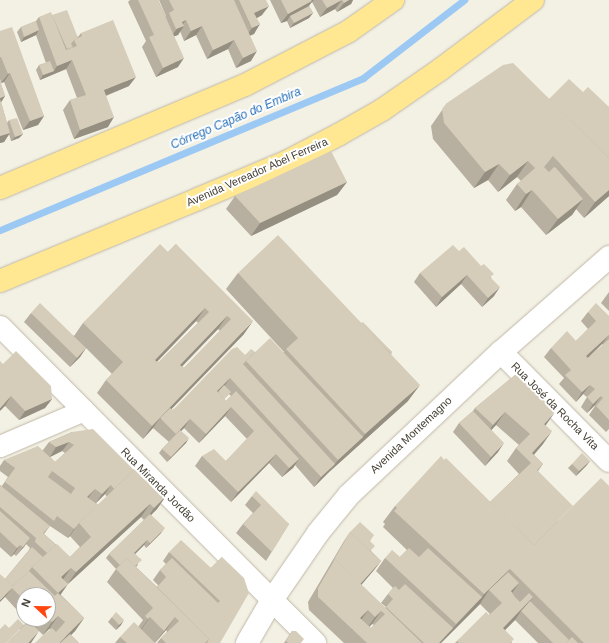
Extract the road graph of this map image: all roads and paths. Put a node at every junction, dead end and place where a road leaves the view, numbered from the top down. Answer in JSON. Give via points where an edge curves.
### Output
{"nodes":[{"id":1,"x":393,"y":0,"type":"edge"},
{"id":2,"x":533,"y":0,"type":"edge"},
{"id":3,"x":0,"y":188,"type":"edge"},
{"id":4,"x":609,"y":257,"type":"edge"},
{"id":5,"x":0,"y":281,"type":"edge"},
{"id":6,"x":0,"y":326,"type":"edge"},
{"id":7,"x":501,"y":352,"type":"junction"},
{"id":8,"x":84,"y":410,"type":"junction"},
{"id":9,"x":0,"y":446,"type":"edge"},
{"id":10,"x":609,"y":461,"type":"edge"},
{"id":11,"x":272,"y":600,"type":"junction"},
{"id":12,"x":247,"y":643,"type":"edge"},
{"id":13,"x":315,"y":643,"type":"edge"}],
"edges":[{"from":1,"to":3,"type":"main road","via":[[349,31],[245,85]]},
{"from":2,"to":5,"type":"main road","name":"Avenida Vereador Abel Ferreira","via":[[442,69],[338,136],[286,162],[198,200]]},
{"from":4,"to":7,"type":"street","name":"Avenida Montemagno"},
{"from":6,"to":8,"type":"street","name":"Rua Miranda Jordão"},
{"from":7,"to":10,"type":"street","name":"Rua José da Rocha Vita"},
{"from":7,"to":11,"type":"street","name":"Avenida Montemagno","via":[[348,495]]},
{"from":8,"to":9,"type":"street"},
{"from":8,"to":11,"type":"street","name":"Rua Miranda Jordão"},
{"from":11,"to":12,"type":"street","name":"Avenida Montemagno"},
{"from":11,"to":13,"type":"street","name":"Rua Miranda Jordão"}]}
